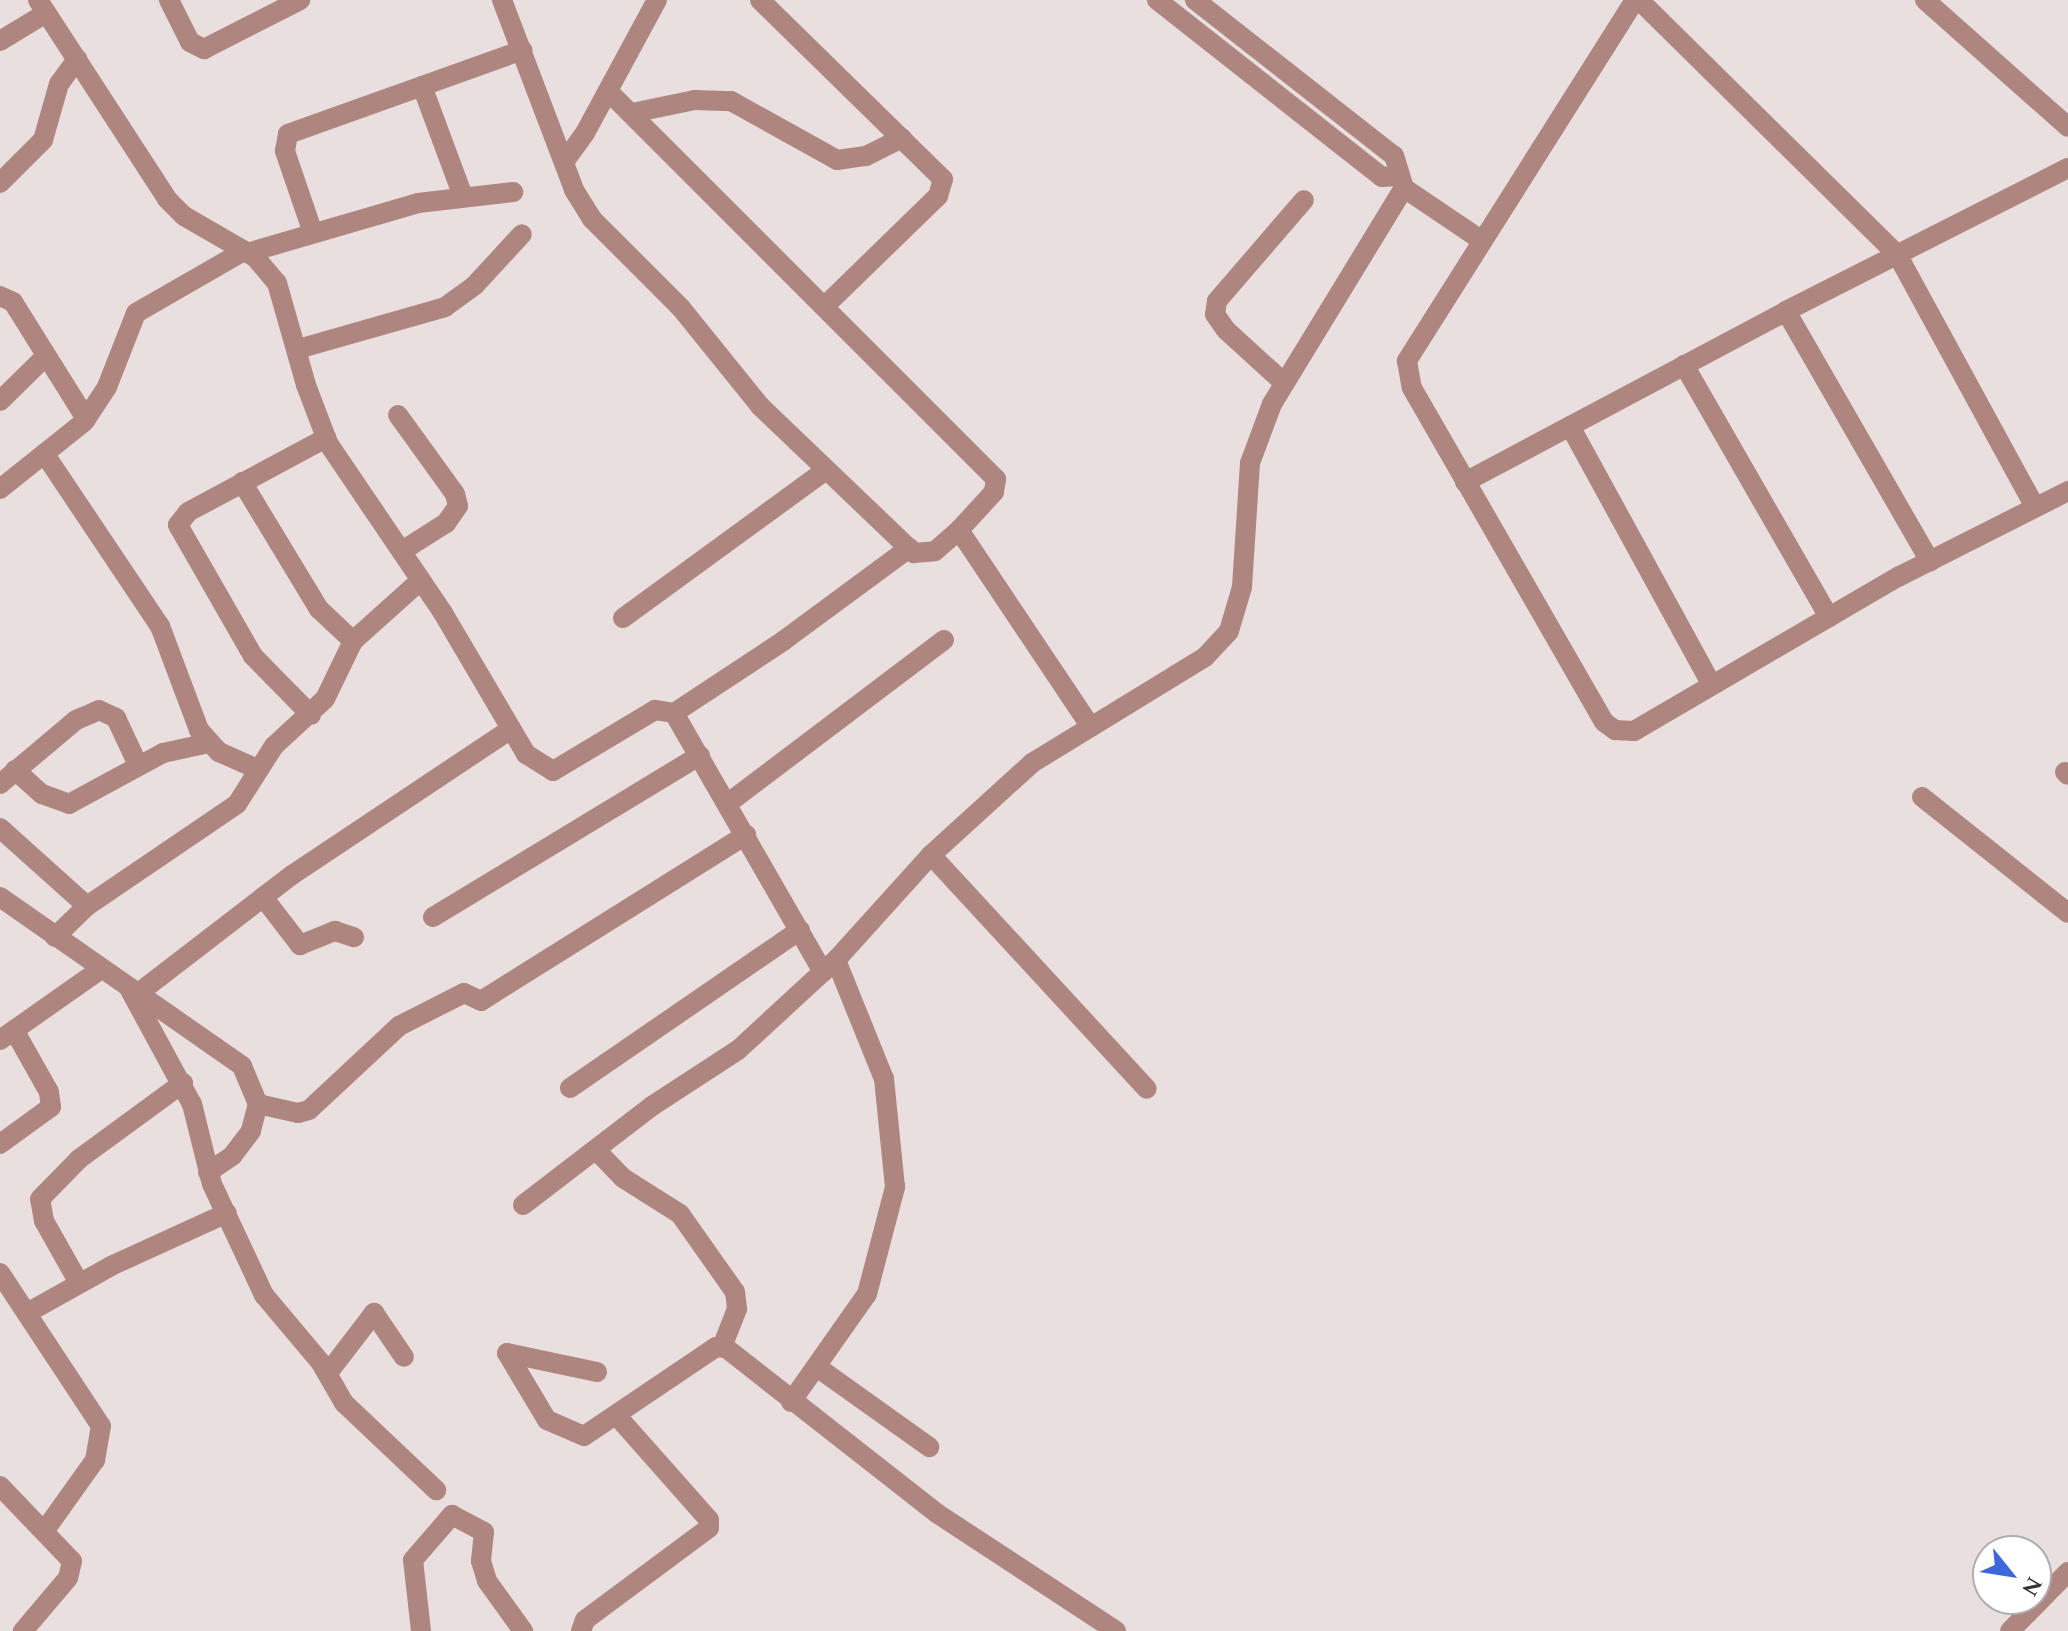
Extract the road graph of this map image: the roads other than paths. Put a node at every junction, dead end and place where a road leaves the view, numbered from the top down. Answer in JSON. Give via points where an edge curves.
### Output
{"nodes":[{"id":1,"x":169,"y":0,"type":"edge"},
{"id":2,"x":300,"y":0,"type":"edge"},
{"id":3,"x":502,"y":0,"type":"edge"},
{"id":4,"x":657,"y":0,"type":"edge"},
{"id":5,"x":760,"y":0,"type":"edge"},
{"id":6,"x":1157,"y":0,"type":"edge"},
{"id":7,"x":1195,"y":0,"type":"edge"},
{"id":8,"x":1637,"y":0,"type":"edge"},
{"id":9,"x":1925,"y":0,"type":"edge"},
{"id":10,"x":42,"y":6,"type":"edge"},
{"id":11,"x":0,"y":41,"type":"edge"},
{"id":12,"x":522,"y":50,"type":"junction"},
{"id":13,"x":77,"y":59,"type":"junction"},
{"id":14,"x":422,"y":86,"type":"junction"},
{"id":15,"x":608,"y":91,"type":"junction"},
{"id":16,"x":632,"y":113,"type":"junction"},
{"id":17,"x":2068,"y":127,"type":"edge"},
{"id":18,"x":902,"y":138,"type":"junction"},
{"id":19,"x":564,"y":162,"type":"junction"},
{"id":20,"x":2068,"y":168,"type":"edge"},
{"id":21,"x":1400,"y":182,"type":"junction"},
{"id":22,"x":0,"y":183,"type":"edge"},
{"id":23,"x":513,"y":192,"type":"dead end"},
{"id":24,"x":463,"y":196,"type":"junction"},
{"id":25,"x":1304,"y":200,"type":"dead end"},
{"id":26,"x":313,"y":233,"type":"junction"},
{"id":27,"x":522,"y":234,"type":"dead end"},
{"id":28,"x":1481,"y":240,"type":"junction"},
{"id":29,"x":246,"y":252,"type":"junction"},
{"id":30,"x":1897,"y":254,"type":"junction"},
{"id":31,"x":0,"y":296,"type":"edge"},
{"id":32,"x":825,"y":306,"type":"junction"},
{"id":33,"x":1786,"y":311,"type":"junction"},
{"id":34,"x":298,"y":349,"type":"junction"},
{"id":35,"x":45,"y":357,"type":"junction"},
{"id":36,"x":1684,"y":365,"type":"junction"},
{"id":37,"x":1283,"y":382,"type":"junction"},
{"id":38,"x":0,"y":401,"type":"edge"},
{"id":39,"x":398,"y":415,"type":"dead end"},
{"id":40,"x":86,"y":419,"type":"junction"},
{"id":41,"x":1570,"y":426,"type":"junction"},
{"id":42,"x":326,"y":438,"type":"junction"},
{"id":43,"x":46,"y":456,"type":"junction"},
{"id":44,"x":826,"y":470,"type":"junction"},
{"id":45,"x":242,"y":482,"type":"junction"},
{"id":46,"x":1465,"y":482,"type":"junction"},
{"id":47,"x":0,"y":489,"type":"edge"},
{"id":48,"x":2068,"y":491,"type":"edge"},
{"id":49,"x":2035,"y":507,"type":"junction"},
{"id":50,"x":959,"y":530,"type":"junction"},
{"id":51,"x":909,"y":548,"type":"junction"},
{"id":52,"x":402,"y":551,"type":"junction"},
{"id":53,"x":1930,"y":561,"type":"junction"},
{"id":54,"x":421,"y":580,"type":"junction"},
{"id":55,"x":1829,"y":617,"type":"junction"},
{"id":56,"x":623,"y":618,"type":"dead end"},
{"id":57,"x":944,"y":640,"type":"dead end"},
{"id":58,"x":353,"y":641,"type":"junction"},
{"id":59,"x":1712,"y":685,"type":"junction"},
{"id":60,"x":674,"y":713,"type":"junction"},
{"id":61,"x":311,"y":715,"type":"junction"},
{"id":62,"x":1091,"y":727,"type":"junction"},
{"id":63,"x":511,"y":729,"type":"junction"},
{"id":64,"x":209,"y":743,"type":"junction"},
{"id":65,"x":700,"y":755,"type":"junction"},
{"id":66,"x":138,"y":765,"type":"junction"},
{"id":67,"x":257,"y":769,"type":"junction"},
{"id":68,"x":8,"y":777,"type":"edge"},
{"id":69,"x":1922,"y":797,"type":"dead end"},
{"id":70,"x":727,"y":804,"type":"junction"},
{"id":71,"x":0,"y":828,"type":"edge"},
{"id":72,"x":746,"y":835,"type":"junction"},
{"id":73,"x":931,"y":855,"type":"junction"},
{"id":74,"x":0,"y":897,"type":"edge"},
{"id":75,"x":263,"y":897,"type":"junction"},
{"id":76,"x":87,"y":906,"type":"junction"},
{"id":77,"x":2068,"y":913,"type":"edge"},
{"id":78,"x":433,"y":917,"type":"dead end"},
{"id":79,"x":800,"y":930,"type":"junction"},
{"id":80,"x":55,"y":937,"type":"junction"},
{"id":81,"x":354,"y":937,"type":"dead end"},
{"id":82,"x":830,"y":966,"type":"junction"},
{"id":83,"x":101,"y":969,"type":"junction"},
{"id":84,"x":133,"y":992,"type":"junction"},
{"id":85,"x":7,"y":1035,"type":"edge"},
{"id":86,"x":183,"y":1083,"type":"junction"},
{"id":87,"x":570,"y":1088,"type":"dead end"},
{"id":88,"x":1147,"y":1089,"type":"dead end"},
{"id":89,"x":258,"y":1104,"type":"junction"},
{"id":90,"x":0,"y":1144,"type":"edge"},
{"id":91,"x":597,"y":1151,"type":"junction"},
{"id":92,"x":208,"y":1172,"type":"junction"},
{"id":93,"x":523,"y":1205,"type":"dead end"},
{"id":94,"x":227,"y":1213,"type":"junction"},
{"id":95,"x":0,"y":1273,"type":"edge"},
{"id":96,"x":79,"y":1283,"type":"junction"},
{"id":97,"x":27,"y":1313,"type":"junction"},
{"id":98,"x":722,"y":1347,"type":"junction"},
{"id":99,"x":404,"y":1357,"type":"dead end"},
{"id":100,"x":817,"y":1367,"type":"junction"},
{"id":101,"x":597,"y":1372,"type":"dead end"},
{"id":102,"x":328,"y":1373,"type":"junction"},
{"id":103,"x":791,"y":1402,"type":"junction"},
{"id":104,"x":616,"y":1415,"type":"junction"},
{"id":105,"x":929,"y":1447,"type":"dead end"},
{"id":106,"x":0,"y":1486,"type":"edge"},
{"id":107,"x":436,"y":1490,"type":"dead end"},
{"id":108,"x":45,"y":1530,"type":"junction"},
{"id":109,"x":2068,"y":1572,"type":"edge"},
{"id":110,"x":23,"y":1631,"type":"edge"},
{"id":111,"x":421,"y":1631,"type":"edge"},
{"id":112,"x":523,"y":1631,"type":"edge"},
{"id":113,"x":581,"y":1631,"type":"edge"},
{"id":114,"x":1116,"y":1631,"type":"edge"},
{"id":115,"x":2010,"y":1631,"type":"edge"}],
"edges":[{"from":1,"to":2,"type":"street","via":[[190,42],[204,49]]},
{"from":3,"to":12,"type":"street"},
{"from":4,"to":15,"type":"street"},
{"from":5,"to":18,"type":"street"},
{"from":6,"to":21,"type":"street","via":[[1382,177]]},
{"from":7,"to":21,"type":"street","via":[[1394,156]]},
{"from":8,"to":28,"type":"street"},
{"from":8,"to":30,"type":"street"},
{"from":9,"to":17,"type":"street"},
{"from":10,"to":11,"type":"street"},
{"from":10,"to":13,"type":"street"},
{"from":12,"to":14,"type":"street"},
{"from":12,"to":19,"type":"street"},
{"from":13,"to":22,"type":"street","via":[[59,84],[43,140]]},
{"from":13,"to":29,"type":"street","via":[[167,199],[202,228]]},
{"from":14,"to":24,"type":"street"},
{"from":14,"to":26,"type":"street","via":[[284,138]]},
{"from":15,"to":16,"type":"street"},
{"from":15,"to":19,"type":"street"},
{"from":16,"to":18,"type":"street","via":[[695,100],[731,101],[837,160],[866,156]]},
{"from":16,"to":32,"type":"street"},
{"from":18,"to":32,"type":"street","via":[[938,172],[942,190]]},
{"from":19,"to":44,"type":"street","via":[[592,219],[662,286],[760,406]]},
{"from":20,"to":30,"type":"street"},
{"from":21,"to":28,"type":"street"},
{"from":21,"to":37,"type":"street"},
{"from":23,"to":24,"type":"street"},
{"from":24,"to":26,"type":"street"},
{"from":25,"to":37,"type":"street","via":[[1217,301],[1215,314]]},
{"from":26,"to":29,"type":"street"},
{"from":27,"to":34,"type":"street","via":[[475,285],[445,307]]},
{"from":28,"to":46,"type":"street","via":[[1407,361],[1412,388]]},
{"from":29,"to":34,"type":"street","via":[[277,283]]},
{"from":29,"to":40,"type":"street","via":[[136,313],[107,387]]},
{"from":30,"to":33,"type":"street"},
{"from":30,"to":49,"type":"street"},
{"from":31,"to":35,"type":"street","via":[[13,302]]},
{"from":32,"to":50,"type":"street","via":[[996,479],[994,492]]},
{"from":33,"to":36,"type":"street"},
{"from":33,"to":53,"type":"street"},
{"from":34,"to":42,"type":"street"},
{"from":35,"to":38,"type":"street"},
{"from":35,"to":40,"type":"street"},
{"from":36,"to":41,"type":"street"},
{"from":36,"to":55,"type":"street"},
{"from":37,"to":62,"type":"street","via":[[1250,463],[1242,587],[1229,631],[1205,657]]},
{"from":39,"to":52,"type":"street","via":[[458,506],[446,523]]},
{"from":40,"to":43,"type":"street"},
{"from":41,"to":46,"type":"street"},
{"from":41,"to":59,"type":"street"},
{"from":42,"to":45,"type":"street"},
{"from":42,"to":52,"type":"street"},
{"from":43,"to":47,"type":"street"},
{"from":43,"to":64,"type":"street","via":[[160,626],[189,706]]},
{"from":44,"to":51,"type":"street"},
{"from":44,"to":56,"type":"street"},
{"from":45,"to":58,"type":"street","via":[[319,609]]},
{"from":45,"to":61,"type":"street","via":[[188,512],[178,525],[179,534],[253,656]]},
{"from":46,"to":59,"type":"street","via":[[1604,722],[1615,730],[1634,731]]},
{"from":48,"to":49,"type":"street"},
{"from":49,"to":53,"type":"street"},
{"from":50,"to":51,"type":"street","via":[[926,556]]},
{"from":50,"to":62,"type":"street"},
{"from":51,"to":60,"type":"street"},
{"from":52,"to":54,"type":"street"},
{"from":53,"to":55,"type":"street"},
{"from":54,"to":58,"type":"street"},
{"from":54,"to":63,"type":"street"},
{"from":55,"to":59,"type":"street"},
{"from":57,"to":70,"type":"street"},
{"from":58,"to":61,"type":"street","via":[[332,689]]},
{"from":60,"to":63,"type":"street","via":[[655,710],[553,771],[536,765]]},
{"from":60,"to":65,"type":"street"},
{"from":61,"to":67,"type":"street","via":[[274,746]]},
{"from":62,"to":73,"type":"street","via":[[1032,763]]},
{"from":63,"to":75,"type":"street"},
{"from":64,"to":66,"type":"street","via":[[178,748]]},
{"from":64,"to":67,"type":"street"},
{"from":65,"to":70,"type":"street"},
{"from":65,"to":78,"type":"street"},
{"from":66,"to":68,"type":"street","via":[[69,804]]},
{"from":66,"to":68,"type":"street","via":[[116,718],[99,710],[76,720]]},
{"from":67,"to":76,"type":"street","via":[[245,794],[226,813]]},
{"from":69,"to":77,"type":"street"},
{"from":70,"to":72,"type":"street"},
{"from":71,"to":76,"type":"street"},
{"from":72,"to":79,"type":"street"},
{"from":72,"to":89,"type":"street","via":[[481,1001],[464,993],[399,1026],[309,1110],[298,1113]]},
{"from":73,"to":82,"type":"street"},
{"from":73,"to":88,"type":"street"},
{"from":74,"to":80,"type":"street"},
{"from":75,"to":81,"type":"street","via":[[300,945],[335,931]]},
{"from":75,"to":84,"type":"street"},
{"from":76,"to":80,"type":"street"},
{"from":79,"to":82,"type":"street"},
{"from":79,"to":87,"type":"street"},
{"from":80,"to":83,"type":"street"},
{"from":82,"to":91,"type":"street","via":[[738,1050],[652,1106]]},
{"from":82,"to":100,"type":"street","via":[[884,1079],[895,1187],[867,1294]]},
{"from":83,"to":84,"type":"street"},
{"from":83,"to":85,"type":"street"},
{"from":84,"to":86,"type":"street"},
{"from":84,"to":89,"type":"street","via":[[228,1053],[250,1078]]},
{"from":85,"to":90,"type":"street","via":[[49,1092],[51,1107]]},
{"from":86,"to":92,"type":"street"},
{"from":86,"to":96,"type":"street","via":[[65,1170],[40,1199],[44,1221]]},
{"from":89,"to":92,"type":"street","via":[[243,1143]]},
{"from":91,"to":93,"type":"street"},
{"from":91,"to":98,"type":"street","via":[[623,1178],[680,1214],[735,1292],[737,1309]]},
{"from":92,"to":94,"type":"street"},
{"from":94,"to":96,"type":"street"},
{"from":94,"to":102,"type":"street","via":[[264,1295]]},
{"from":95,"to":97,"type":"street"},
{"from":96,"to":97,"type":"street"},
{"from":97,"to":108,"type":"street","via":[[101,1426],[95,1460]]},
{"from":98,"to":103,"type":"street"},
{"from":98,"to":104,"type":"street"},
{"from":99,"to":102,"type":"street","via":[[374,1313]]},
{"from":100,"to":103,"type":"street"},
{"from":100,"to":105,"type":"street"},
{"from":101,"to":104,"type":"street","via":[[507,1353],[547,1420],[584,1436]]},
{"from":102,"to":107,"type":"street","via":[[344,1403]]},
{"from":103,"to":114,"type":"street","via":[[938,1514]]},
{"from":104,"to":113,"type":"street","via":[[709,1520],[709,1528],[585,1620]]},
{"from":106,"to":108,"type":"street"},
{"from":108,"to":110,"type":"street","via":[[69,1555],[71,1570]]},
{"from":109,"to":115,"type":"street"},
{"from":111,"to":112,"type":"street","via":[[413,1560],[452,1515],[484,1532],[481,1561],[487,1581]]}]}
